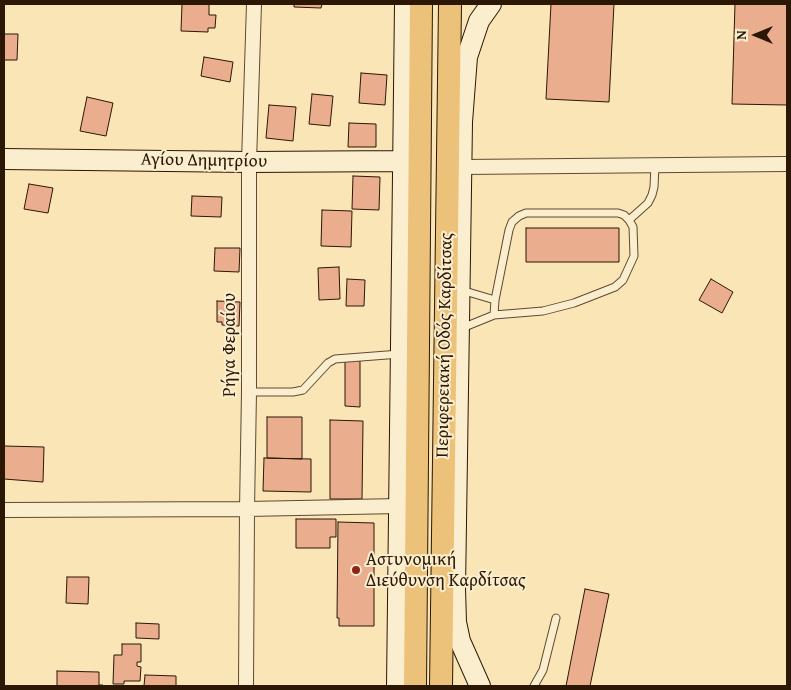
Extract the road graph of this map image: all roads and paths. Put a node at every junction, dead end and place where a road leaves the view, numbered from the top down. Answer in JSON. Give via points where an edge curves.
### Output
{"nodes":[{"id":1,"x":254,"y":4,"type":"edge"},
{"id":2,"x":405,"y":4,"type":"edge"},
{"id":3,"x":421,"y":4,"type":"edge"},
{"id":4,"x":450,"y":4,"type":"edge"},
{"id":5,"x":491,"y":4,"type":"edge"},
{"id":6,"x":4,"y":159,"type":"edge"},
{"id":7,"x":404,"y":161,"type":"junction"},
{"id":8,"x":249,"y":162,"type":"junction"},
{"id":9,"x":787,"y":164,"type":"edge"},
{"id":10,"x":655,"y":165,"type":"junction"},
{"id":11,"x":462,"y":167,"type":"junction"},
{"id":12,"x":630,"y":220,"type":"junction"},
{"id":13,"x":460,"y":290,"type":"junction"},
{"id":14,"x":495,"y":300,"type":"junction"},
{"id":15,"x":494,"y":315,"type":"junction"},
{"id":16,"x":460,"y":329,"type":"junction"},
{"id":17,"x":400,"y":354,"type":"junction"},
{"id":18,"x":249,"y":392,"type":"junction"},
{"id":19,"x":400,"y":506,"type":"junction"},
{"id":20,"x":246,"y":509,"type":"junction"},
{"id":21,"x":4,"y":510,"type":"edge"},
{"id":22,"x":556,"y":618,"type":"dead end"},
{"id":23,"x":246,"y":686,"type":"edge"},
{"id":24,"x":397,"y":686,"type":"edge"},
{"id":25,"x":414,"y":686,"type":"edge"},
{"id":26,"x":440,"y":686,"type":"edge"},
{"id":27,"x":480,"y":686,"type":"edge"},
{"id":28,"x":534,"y":686,"type":"edge"}],
"edges":[{"from":1,"to":8,"type":"street","name":"Ρήγα Φεραίου"},
{"from":2,"to":7,"type":"street"},
{"from":3,"to":25,"type":"main road","name":"Περιφερειακή Οδός Καρδίτσας"},
{"from":4,"to":26,"type":"main road","name":"Περιφερειακή Οδός Καρδίτσας"},
{"from":5,"to":11,"type":"street","via":[[479,21],[467,57]]},
{"from":6,"to":8,"type":"street","name":"Αγίου Δημητρίου"},
{"from":7,"to":8,"type":"street","name":"Αγίου Δημητρίου"},
{"from":7,"to":17,"type":"street"},
{"from":8,"to":18,"type":"street","name":"Ρήγα Φεραίου"},
{"from":9,"to":10,"type":"street"},
{"from":10,"to":11,"type":"street"},
{"from":10,"to":12,"type":"lane","via":[[652,196]]},
{"from":11,"to":13,"type":"street"},
{"from":12,"to":14,"type":"lane","via":[[618,213],[526,213],[519,216],[509,230]]},
{"from":12,"to":15,"type":"lane","via":[[634,227],[634,256],[623,280],[615,287],[543,311]]},
{"from":13,"to":14,"type":"lane"},
{"from":13,"to":16,"type":"street"},
{"from":14,"to":15,"type":"lane"},
{"from":15,"to":16,"type":"lane"},
{"from":16,"to":27,"type":"street","via":[[455,612],[460,641]]},
{"from":17,"to":18,"type":"lane","via":[[335,359],[303,390]]},
{"from":17,"to":19,"type":"street"},
{"from":18,"to":20,"type":"street","name":"Ρήγα Φεραίου"},
{"from":19,"to":20,"type":"street"},
{"from":19,"to":24,"type":"street"},
{"from":20,"to":21,"type":"street"},
{"from":20,"to":23,"type":"street","name":"Ρήγα Φεραίου"},
{"from":22,"to":28,"type":"lane","via":[[543,670]]}]}
